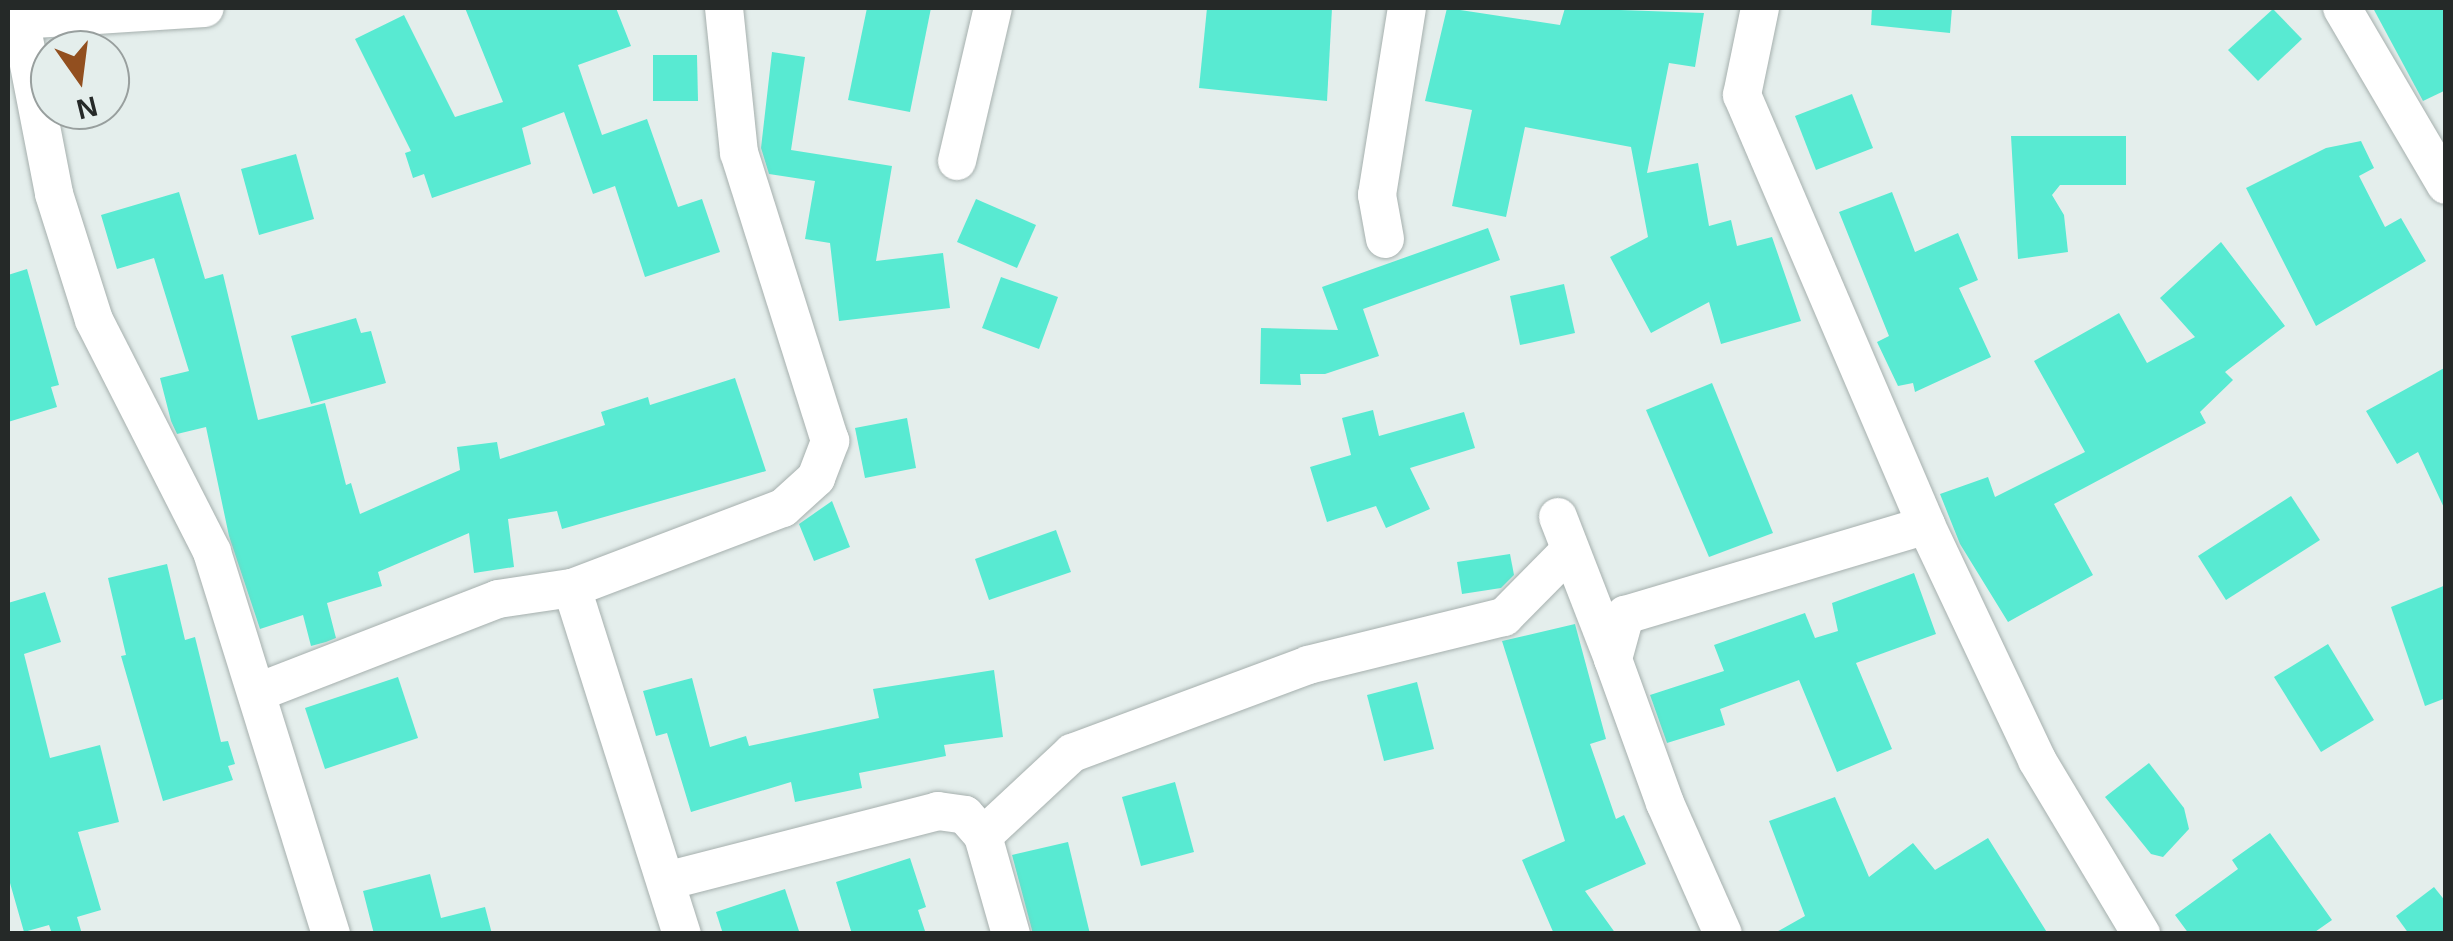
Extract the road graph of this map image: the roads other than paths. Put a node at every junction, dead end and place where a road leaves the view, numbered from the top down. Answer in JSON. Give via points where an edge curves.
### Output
{"nodes":[{"id":1,"x":205,"y":8,"type":"edge"},
{"id":2,"x":724,"y":8,"type":"edge"},
{"id":3,"x":993,"y":8,"type":"edge"},
{"id":4,"x":1407,"y":8,"type":"edge"},
{"id":5,"x":1760,"y":8,"type":"edge"},
{"id":6,"x":2342,"y":8,"type":"edge"},
{"id":7,"x":19,"y":14,"type":"edge"},
{"id":8,"x":957,"y":161,"type":"dead end"},
{"id":9,"x":2446,"y":185,"type":"edge"},
{"id":10,"x":1385,"y":240,"type":"dead end"},
{"id":11,"x":1926,"y":525,"type":"junction"},
{"id":12,"x":572,"y":588,"type":"junction"},
{"id":13,"x":1613,"y":659,"type":"junction"},
{"id":14,"x":261,"y":692,"type":"junction"},
{"id":15,"x":984,"y":836,"type":"junction"},
{"id":16,"x":666,"y":881,"type":"junction"},
{"id":17,"x":326,"y":930,"type":"edge"},
{"id":18,"x":682,"y":934,"type":"edge"},
{"id":19,"x":1011,"y":934,"type":"edge"},
{"id":20,"x":1723,"y":934,"type":"edge"},
{"id":21,"x":2141,"y":934,"type":"edge"}],
"edges":[{"from":1,"to":7,"type":"street"},
{"from":2,"to":12,"type":"street","via":[[739,154],[830,441],[816,478],[783,508]]},
{"from":3,"to":8,"type":"street"},
{"from":4,"to":10,"type":"street","via":[[1377,196]]},
{"from":5,"to":11,"type":"street","via":[[1742,95]]},
{"from":6,"to":9,"type":"street"},
{"from":7,"to":14,"type":"street","via":[[54,194],[94,320],[212,552]]},
{"from":11,"to":13,"type":"street","via":[[1625,615]]},
{"from":11,"to":21,"type":"street","via":[[2037,760]]},
{"from":12,"to":14,"type":"street","via":[[498,599]]},
{"from":12,"to":16,"type":"street"},
{"from":13,"to":15,"type":"street","via":[[1564,533],[1504,617],[1308,665],[1072,753]]},
{"from":13,"to":20,"type":"street","via":[[1665,803]]},
{"from":14,"to":17,"type":"street"},
{"from":15,"to":16,"type":"street","via":[[965,815],[938,811]]},
{"from":15,"to":19,"type":"street"},
{"from":16,"to":18,"type":"street"}]}
